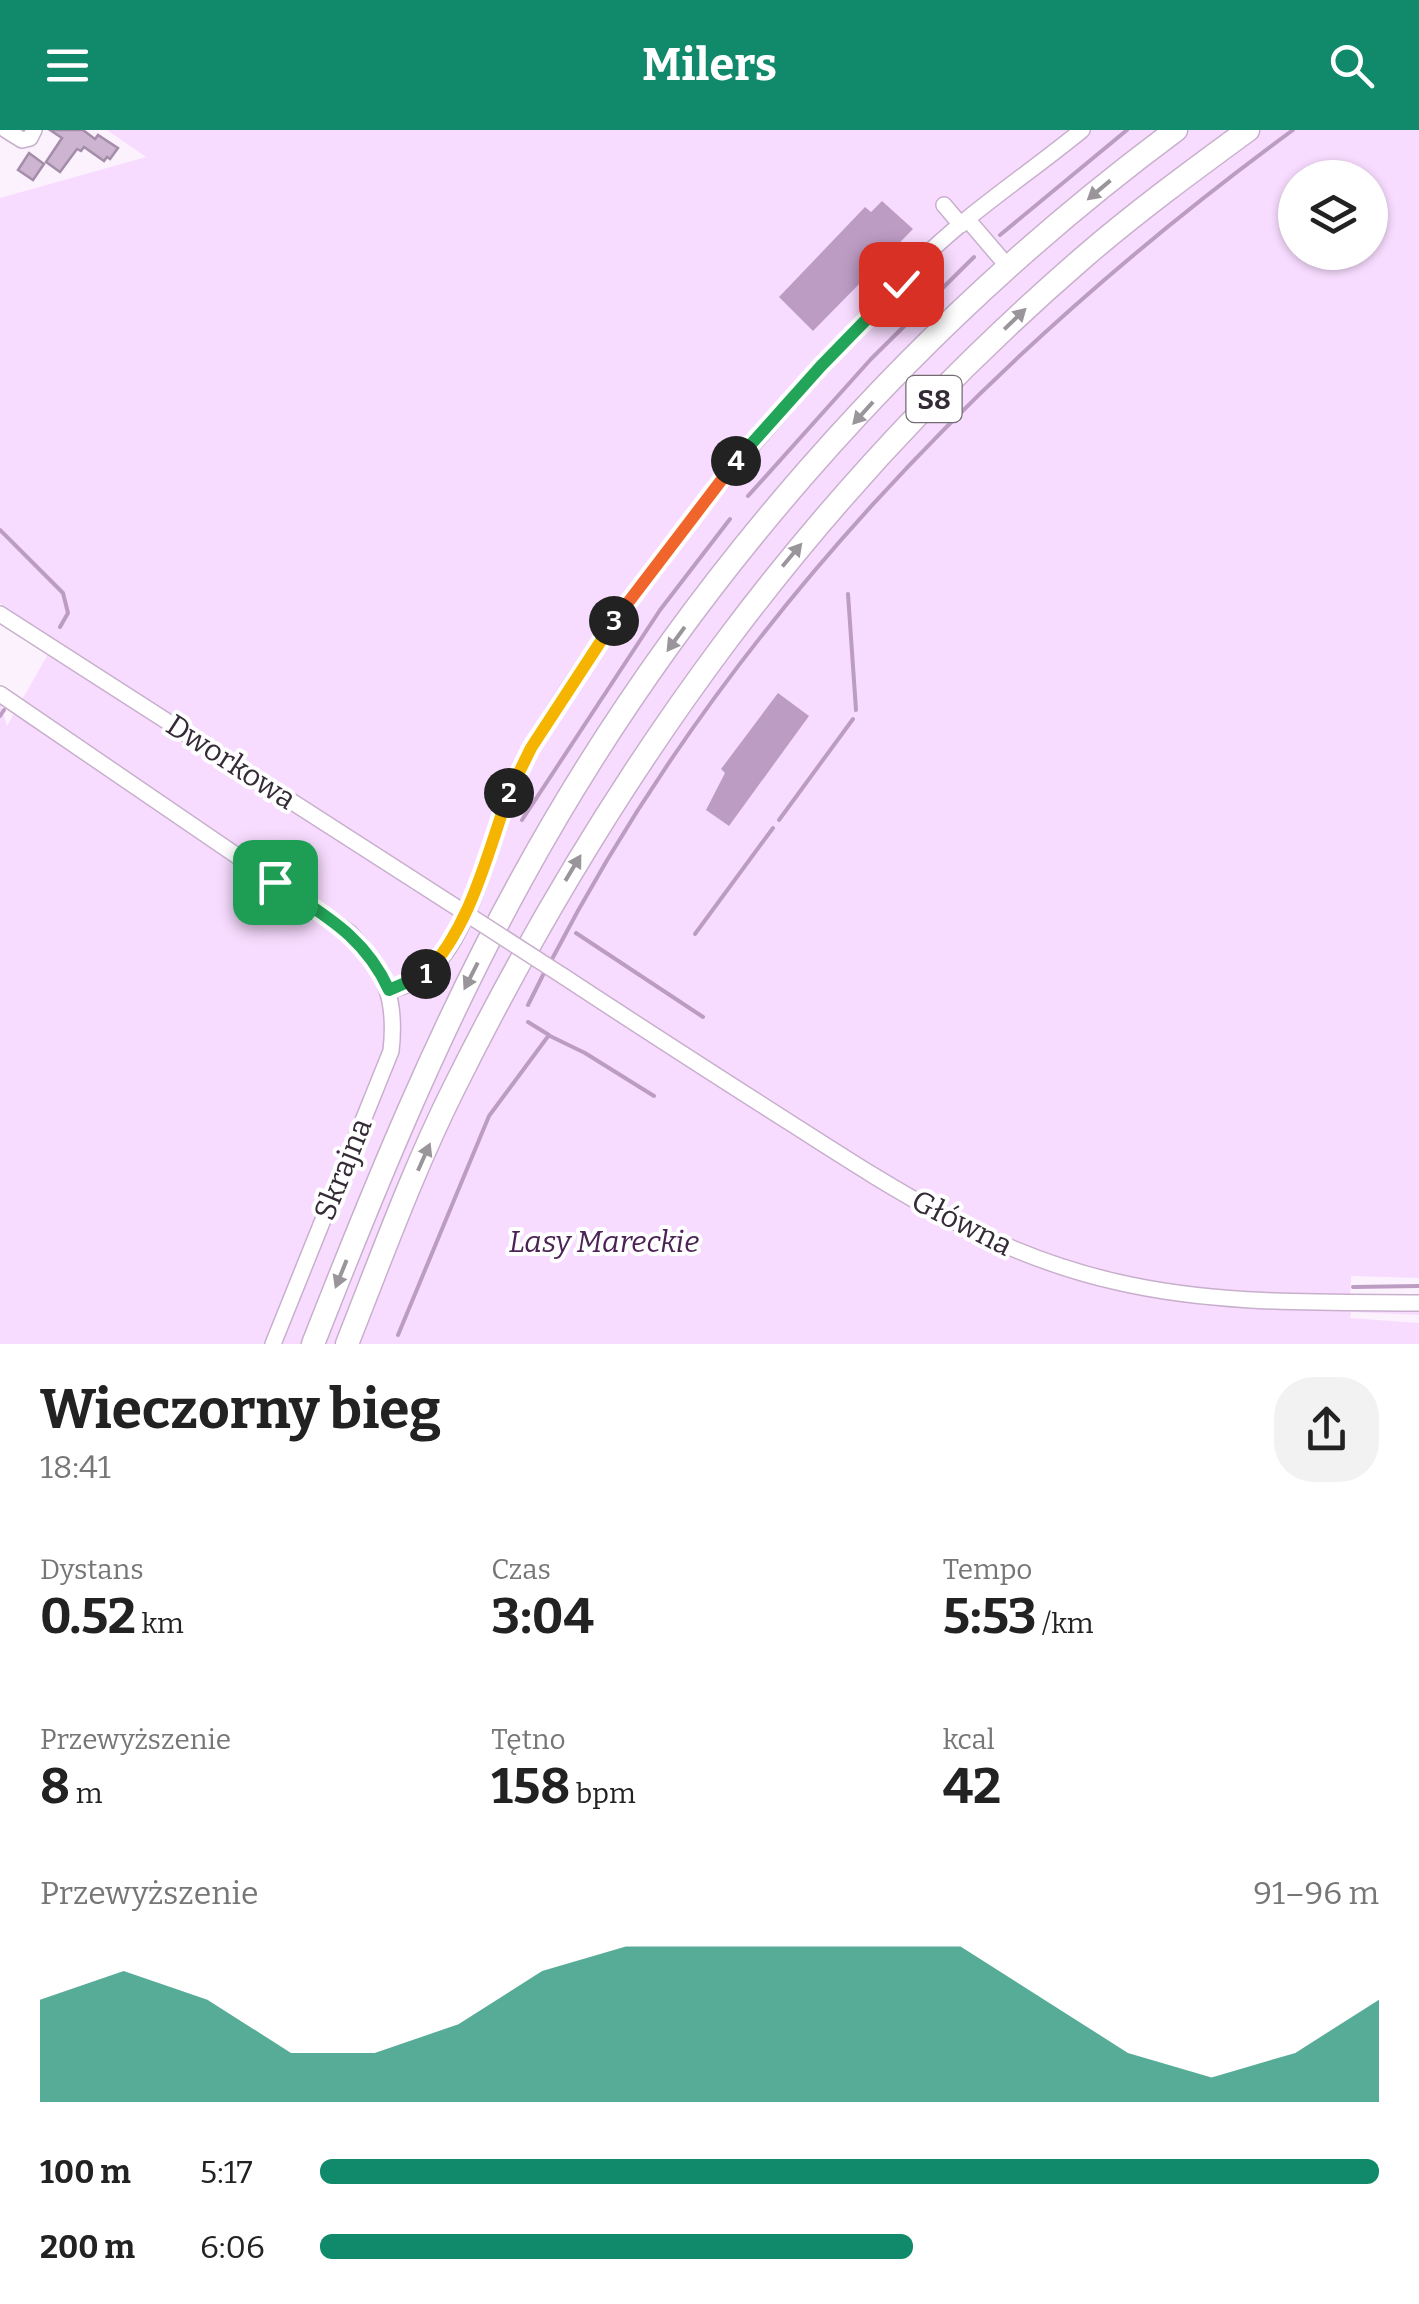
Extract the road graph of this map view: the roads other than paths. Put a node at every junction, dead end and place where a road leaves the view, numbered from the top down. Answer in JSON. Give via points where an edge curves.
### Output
{"nodes":[{"id":1,"x":34,"y":130,"type":"edge"},
{"id":2,"x":1082,"y":130,"type":"edge"},
{"id":3,"x":1176,"y":130,"type":"edge"},
{"id":4,"x":1248,"y":130,"type":"edge"},
{"id":5,"x":3,"y":132,"type":"edge"},
{"id":6,"x":944,"y":205,"type":"dead end"},
{"id":7,"x":964,"y":223,"type":"junction"},
{"id":8,"x":1008,"y":268,"type":"junction"},
{"id":9,"x":0,"y":614,"type":"edge"},
{"id":10,"x":0,"y":694,"type":"edge"},
{"id":11,"x":563,"y":976,"type":"joint"},
{"id":12,"x":389,"y":990,"type":"junction"},
{"id":13,"x":1419,"y":1304,"type":"edge"},
{"id":14,"x":273,"y":1344,"type":"edge"},
{"id":15,"x":313,"y":1344,"type":"edge"},
{"id":16,"x":347,"y":1344,"type":"edge"}],
"edges":[{"from":1,"to":5,"type":"street","via":[[22,140]]},
{"from":2,"to":7,"type":"street"},
{"from":3,"to":8,"type":"highway","number":"S8","one_way":true},
{"from":16,"to":4,"type":"highway","number":"S8","one_way":true,"via":[[470,1058],[553,900],[669,716],[821,520],[942,390],[1085,256]]},
{"from":6,"to":7,"type":"street"},
{"from":7,"to":8,"type":"street"},
{"from":7,"to":12,"type":"street","via":[[821,366],[681,530],[531,748],[473,902],[446,950],[424,976]]},
{"from":8,"to":15,"type":"highway","number":"S8","one_way":true,"via":[[870,404],[734,561],[598,751],[520,881],[416,1093]]},
{"from":9,"to":11,"type":"street","name":"Dworkowa","bridge":true},
{"from":10,"to":12,"type":"street","via":[[350,932]]},
{"from":11,"to":13,"type":"street","name":"Główna","via":[[894,1189],[965,1230],[1038,1260],[1191,1295]]},
{"from":12,"to":14,"type":"street","name":"Skrajna","via":[[391,1050]]}]}
